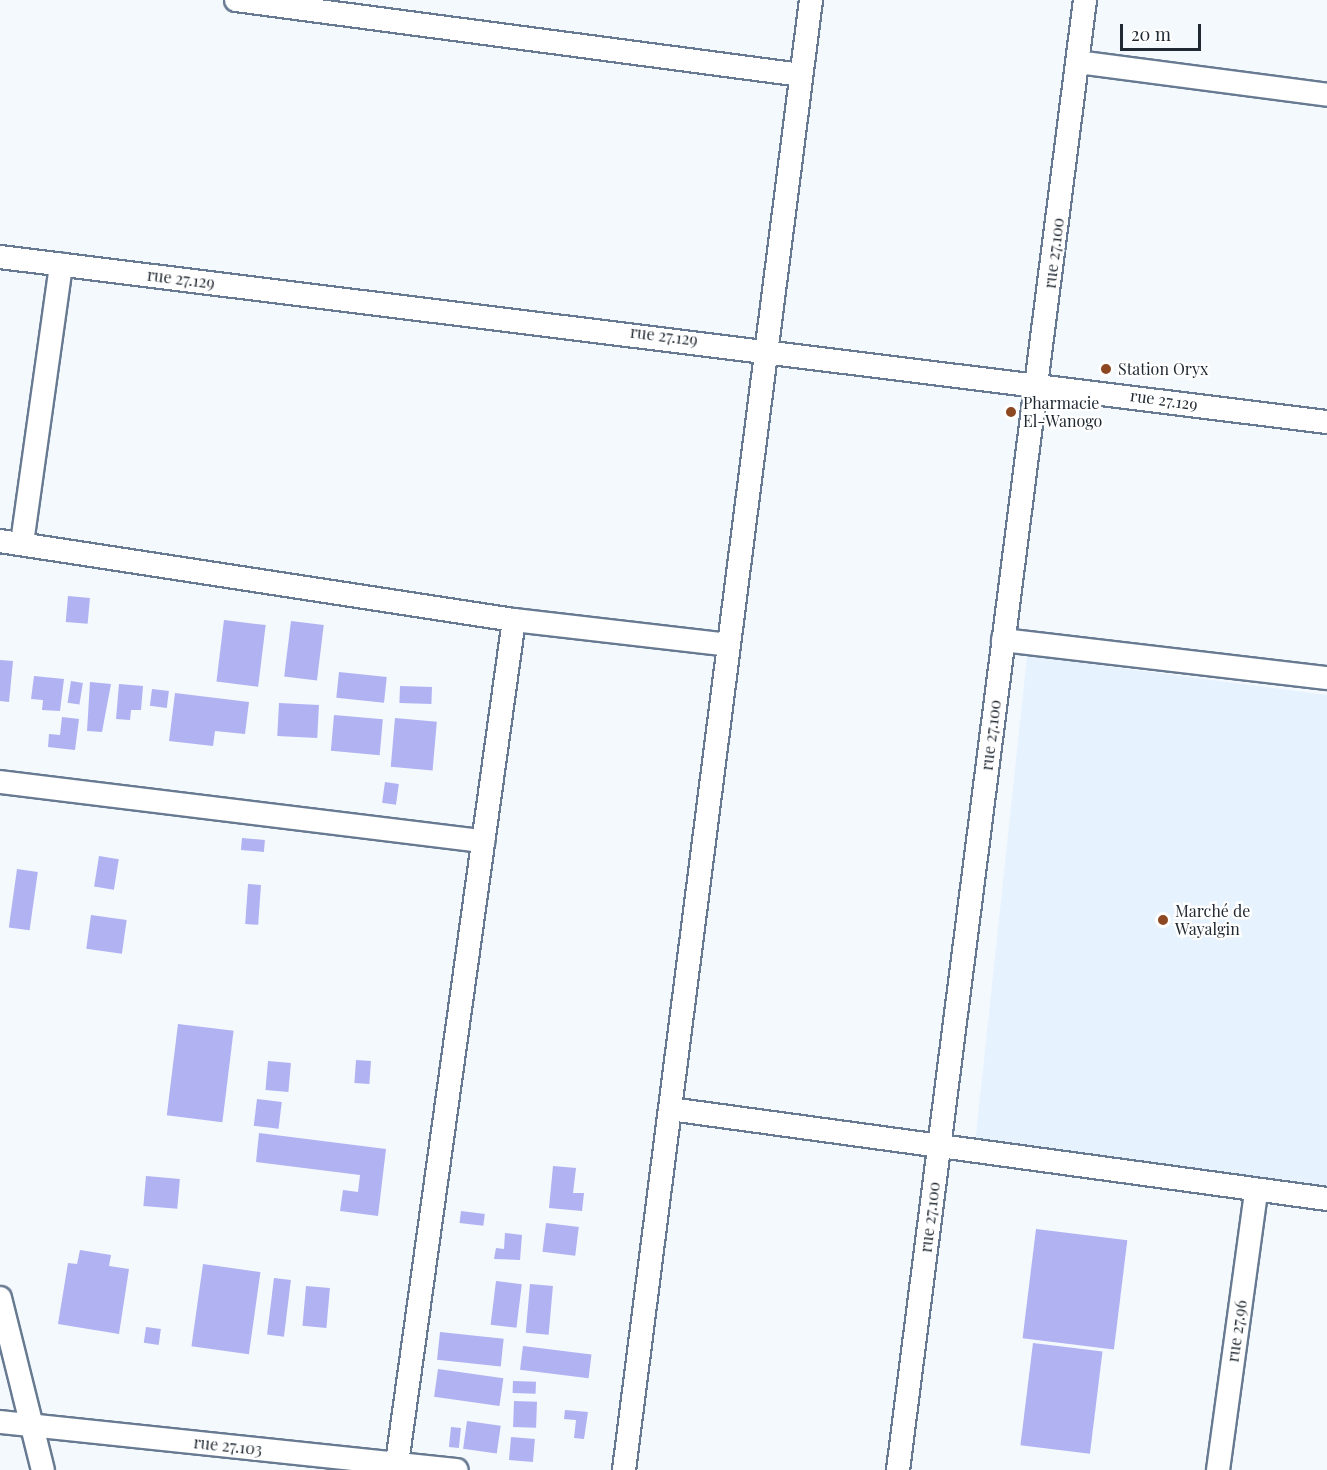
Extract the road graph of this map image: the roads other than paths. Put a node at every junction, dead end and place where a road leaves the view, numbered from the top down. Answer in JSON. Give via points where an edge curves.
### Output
{"nodes":[{"id":1,"x":236,"y":0,"type":"edge"},
{"id":2,"x":811,"y":0,"type":"edge"},
{"id":3,"x":1085,"y":0,"type":"edge"},
{"id":4,"x":1078,"y":62,"type":"junction"},
{"id":5,"x":801,"y":75,"type":"junction"},
{"id":6,"x":1327,"y":95,"type":"edge"},
{"id":7,"x":0,"y":257,"type":"edge"},
{"id":8,"x":61,"y":265,"type":"junction"},
{"id":9,"x":767,"y":348,"type":"junction"},
{"id":10,"x":1038,"y":384,"type":"junction"},
{"id":11,"x":1327,"y":422,"type":"edge"},
{"id":12,"x":11,"y":542,"type":"edge"},
{"id":13,"x":514,"y":620,"type":"junction"},
{"id":14,"x":1003,"y":640,"type":"junction"},
{"id":15,"x":729,"y":645,"type":"junction"},
{"id":16,"x":1327,"y":678,"type":"edge"},
{"id":17,"x":0,"y":782,"type":"edge"},
{"id":18,"x":483,"y":841,"type":"junction"},
{"id":19,"x":670,"y":1109,"type":"junction"},
{"id":20,"x":939,"y":1148,"type":"junction"},
{"id":21,"x":1256,"y":1191,"type":"junction"},
{"id":22,"x":1327,"y":1199,"type":"edge"},
{"id":23,"x":0,"y":1298,"type":"edge"},
{"id":24,"x":0,"y":1422,"type":"edge"},
{"id":25,"x":36,"y":1426,"type":"junction"},
{"id":26,"x":397,"y":1463,"type":"junction"},
{"id":27,"x":43,"y":1470,"type":"edge"},
{"id":28,"x":456,"y":1470,"type":"edge"},
{"id":29,"x":624,"y":1470,"type":"edge"},
{"id":30,"x":898,"y":1470,"type":"edge"},
{"id":31,"x":1218,"y":1470,"type":"edge"}],
"edges":[{"from":1,"to":5,"type":"street"},
{"from":2,"to":5,"type":"street"},
{"from":3,"to":4,"type":"street","name":"rue 27.100"},
{"from":4,"to":6,"type":"street"},
{"from":4,"to":10,"type":"street","name":"rue 27.100"},
{"from":5,"to":9,"type":"street"},
{"from":7,"to":8,"type":"street","name":"rue 27.129"},
{"from":8,"to":9,"type":"street","name":"rue 27.129"},
{"from":8,"to":12,"type":"street"},
{"from":9,"to":10,"type":"street","name":"rue 27.129"},
{"from":9,"to":15,"type":"street"},
{"from":10,"to":11,"type":"street","name":"rue 27.129"},
{"from":10,"to":14,"type":"street","name":"rue 27.100"},
{"from":12,"to":13,"type":"street"},
{"from":13,"to":15,"type":"street"},
{"from":13,"to":18,"type":"street"},
{"from":14,"to":16,"type":"street"},
{"from":14,"to":20,"type":"street","name":"rue 27.100"},
{"from":15,"to":19,"type":"street"},
{"from":17,"to":18,"type":"street"},
{"from":18,"to":26,"type":"street"},
{"from":19,"to":20,"type":"street"},
{"from":19,"to":29,"type":"street"},
{"from":20,"to":21,"type":"street"},
{"from":20,"to":30,"type":"street","name":"rue 27.100"},
{"from":21,"to":22,"type":"street"},
{"from":21,"to":31,"type":"street","name":"rue 27.96"},
{"from":23,"to":25,"type":"street"},
{"from":24,"to":25,"type":"street","name":"rue 27.103"},
{"from":25,"to":26,"type":"street","name":"rue 27.103"},
{"from":25,"to":27,"type":"street"},
{"from":26,"to":28,"type":"street","name":"rue 27.103"}]}
